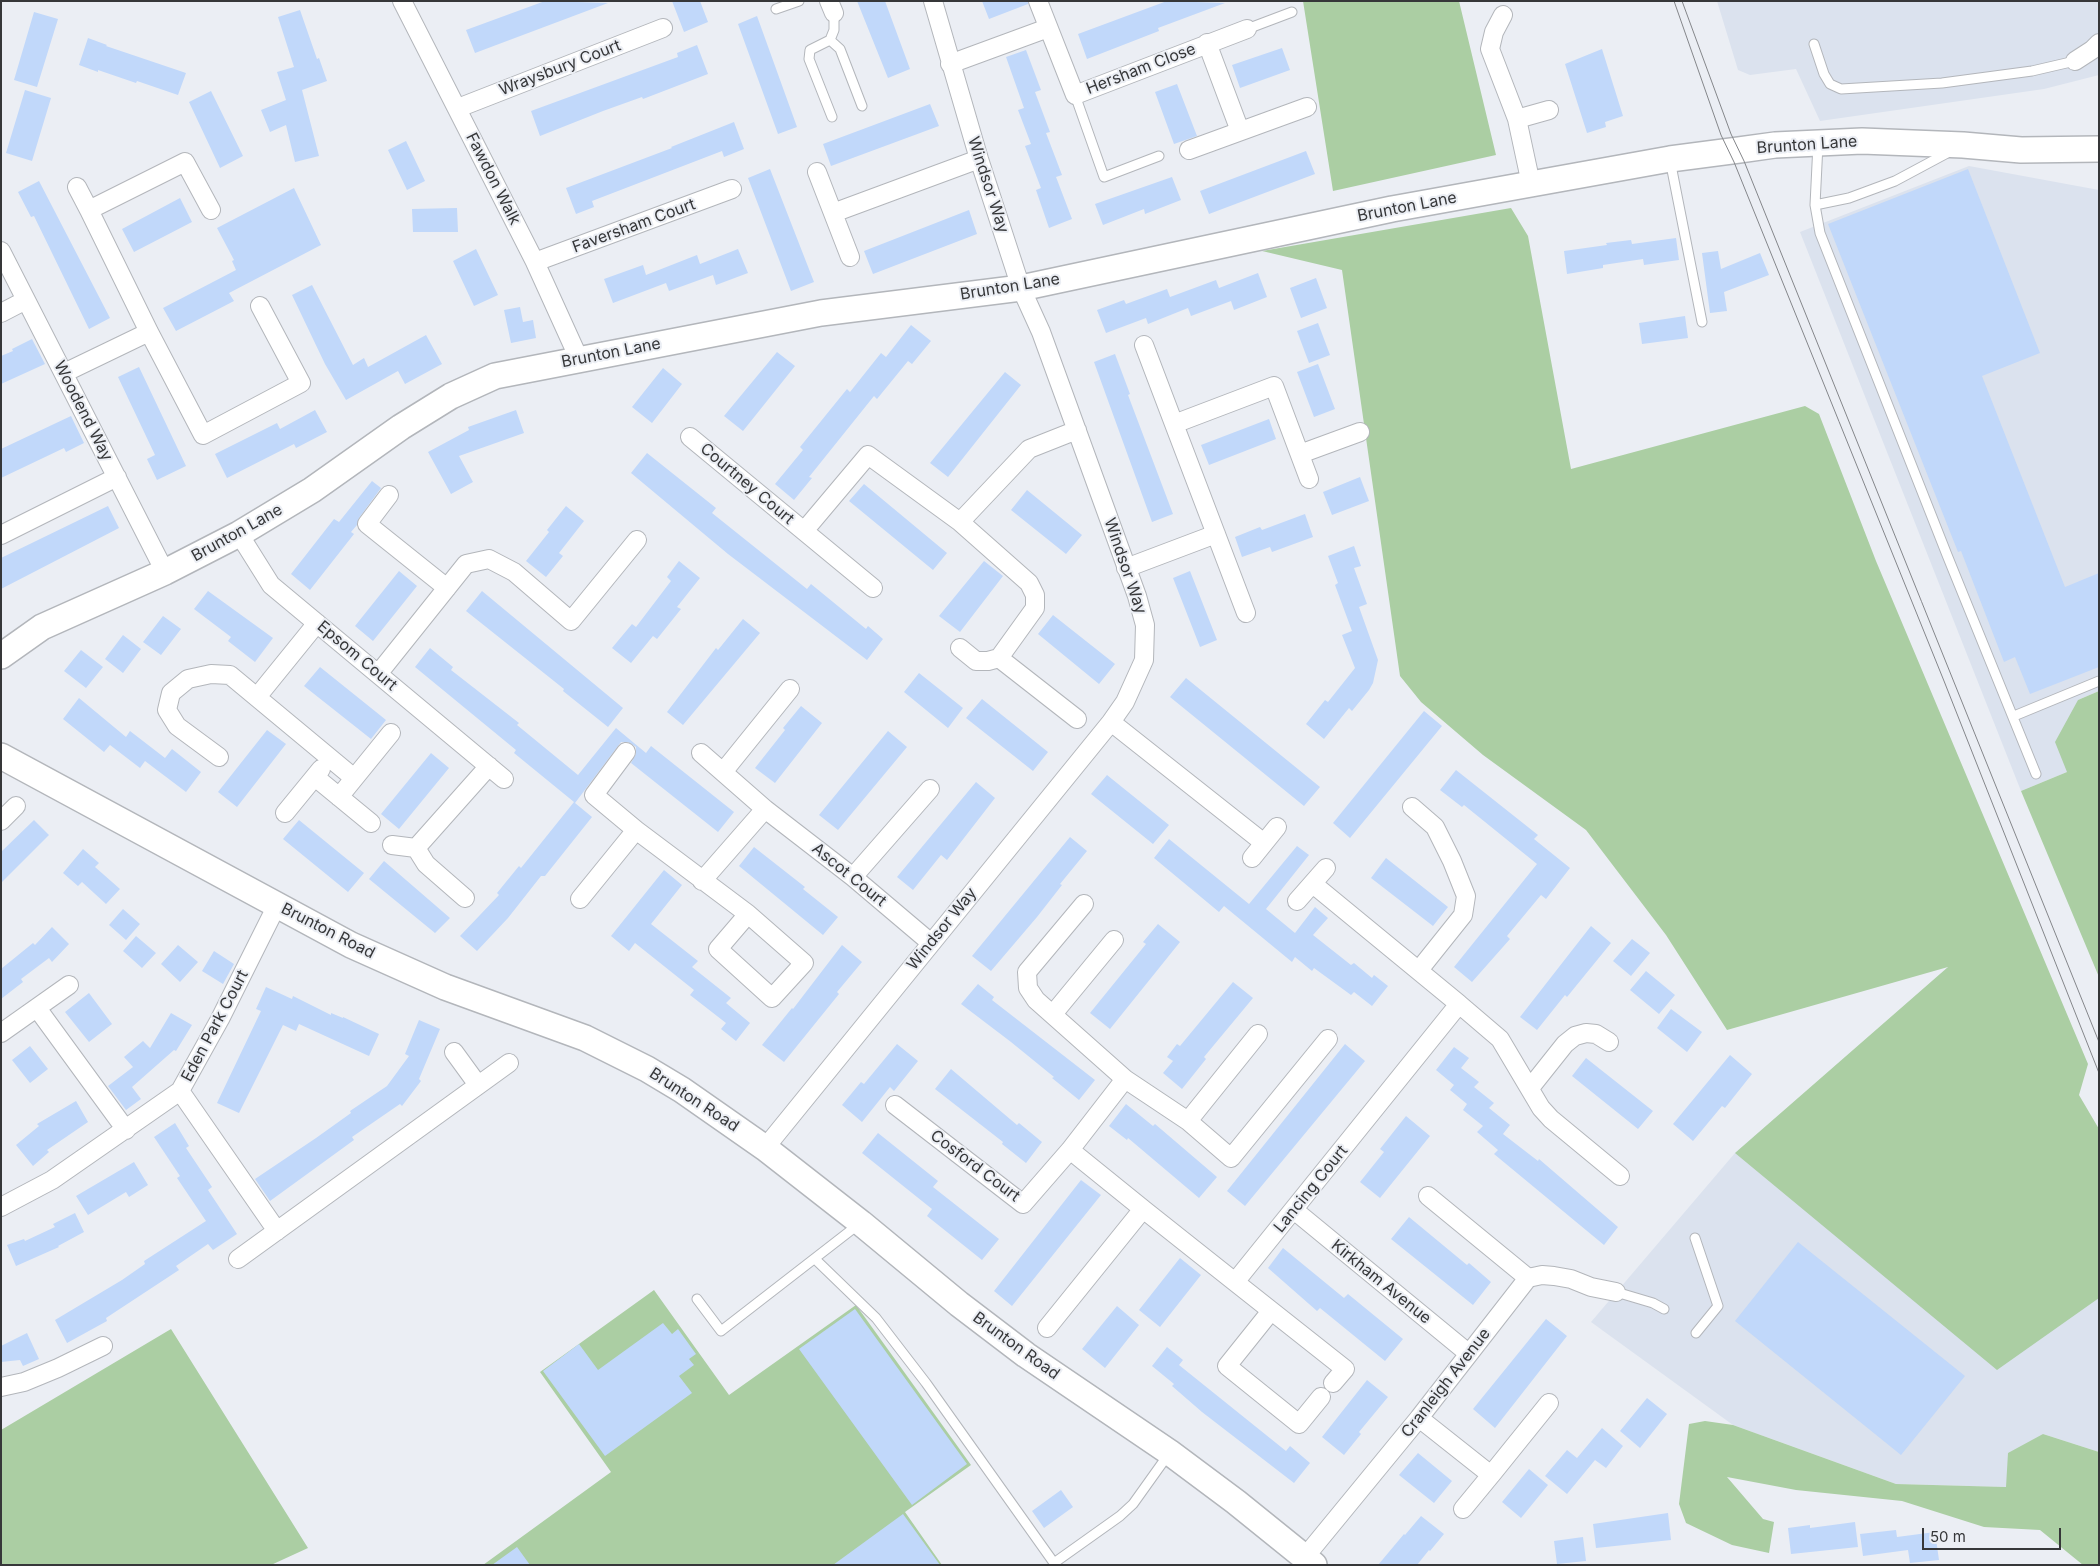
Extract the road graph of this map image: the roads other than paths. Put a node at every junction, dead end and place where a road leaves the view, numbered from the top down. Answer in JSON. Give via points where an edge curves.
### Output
{"nodes":[{"id":1,"x":402,"y":1,"type":"edge"},
{"id":2,"x":799,"y":1,"type":"edge"},
{"id":3,"x":933,"y":1,"type":"edge"},
{"id":4,"x":1038,"y":1,"type":"edge"},
{"id":5,"x":832,"y":7,"type":"edge"},
{"id":6,"x":776,"y":9,"type":"dead end"},
{"id":7,"x":1292,"y":12,"type":"dead end"},
{"id":8,"x":1503,"y":15,"type":"dead end"},
{"id":9,"x":663,"y":28,"type":"dead end"},
{"id":10,"x":1048,"y":28,"type":"junction"},
{"id":11,"x":1247,"y":28,"type":"joint"},
{"id":12,"x":830,"y":40,"type":"junction"},
{"id":13,"x":2099,"y":43,"type":"edge"},
{"id":14,"x":1206,"y":44,"type":"junction"},
{"id":15,"x":1814,"y":44,"type":"dead end"},
{"id":16,"x":2075,"y":61,"type":"joint"},
{"id":17,"x":950,"y":64,"type":"junction"},
{"id":18,"x":1075,"y":95,"type":"junction"},
{"id":19,"x":862,"y":106,"type":"dead end"},
{"id":20,"x":1307,"y":107,"type":"dead end"},
{"id":21,"x":458,"y":108,"type":"junction"},
{"id":22,"x":1549,"y":110,"type":"dead end"},
{"id":23,"x":832,"y":117,"type":"dead end"},
{"id":24,"x":1517,"y":119,"type":"junction"},
{"id":25,"x":1240,"y":131,"type":"junction"},
{"id":26,"x":1818,"y":142,"type":"junction"},
{"id":27,"x":1963,"y":145,"type":"junction"},
{"id":28,"x":1189,"y":150,"type":"dead end"},
{"id":29,"x":2095,"y":151,"type":"edge"},
{"id":30,"x":1159,"y":156,"type":"dead end"},
{"id":31,"x":979,"y":159,"type":"junction"},
{"id":32,"x":1670,"y":159,"type":"junction"},
{"id":33,"x":817,"y":172,"type":"dead end"},
{"id":34,"x":1530,"y":184,"type":"junction"},
{"id":35,"x":77,"y":187,"type":"dead end"},
{"id":36,"x":732,"y":189,"type":"dead end"},
{"id":37,"x":1815,"y":205,"type":"junction"},
{"id":38,"x":89,"y":210,"type":"junction"},
{"id":39,"x":211,"y":210,"type":"dead end"},
{"id":40,"x":833,"y":212,"type":"junction"},
{"id":41,"x":1,"y":250,"type":"edge"},
{"id":42,"x":850,"y":257,"type":"dead end"},
{"id":43,"x":535,"y":262,"type":"junction"},
{"id":44,"x":1021,"y":288,"type":"junction"},
{"id":45,"x":26,"y":300,"type":"junction"},
{"id":46,"x":260,"y":306,"type":"dead end"},
{"id":47,"x":1,"y":313,"type":"edge"},
{"id":48,"x":1702,"y":322,"type":"dead end"},
{"id":49,"x":149,"y":332,"type":"junction"},
{"id":50,"x":1144,"y":345,"type":"dead end"},
{"id":51,"x":579,"y":359,"type":"junction"},
{"id":52,"x":64,"y":373,"type":"junction"},
{"id":53,"x":1174,"y":424,"type":"junction"},
{"id":54,"x":1077,"y":430,"type":"junction"},
{"id":55,"x":1360,"y":432,"type":"dead end"},
{"id":56,"x":690,"y":437,"type":"dead end"},
{"id":57,"x":1300,"y":454,"type":"junction"},
{"id":58,"x":117,"y":477,"type":"junction"},
{"id":59,"x":1309,"y":479,"type":"dead end"},
{"id":60,"x":389,"y":495,"type":"dead end"},
{"id":61,"x":960,"y":522,"type":"junction"},
{"id":62,"x":804,"y":532,"type":"junction"},
{"id":63,"x":239,"y":534,"type":"junction"},
{"id":64,"x":1216,"y":534,"type":"junction"},
{"id":65,"x":1,"y":535,"type":"edge"},
{"id":66,"x":637,"y":540,"type":"dead end"},
{"id":67,"x":1126,"y":568,"type":"junction"},
{"id":68,"x":165,"y":572,"type":"junction"},
{"id":69,"x":447,"y":588,"type":"junction"},
{"id":70,"x":873,"y":588,"type":"dead end"},
{"id":71,"x":1246,"y":613,"type":"dead end"},
{"id":72,"x":317,"y":624,"type":"junction"},
{"id":73,"x":960,"y":648,"type":"dead end"},
{"id":74,"x":1,"y":656,"type":"edge"},
{"id":75,"x":999,"y":658,"type":"junction"},
{"id":76,"x":378,"y":674,"type":"junction"},
{"id":77,"x":2099,"y":681,"type":"edge"},
{"id":78,"x":790,"y":689,"type":"dead end"},
{"id":79,"x":257,"y":697,"type":"junction"},
{"id":80,"x":2014,"y":716,"type":"junction"},
{"id":81,"x":1077,"y":719,"type":"dead end"},
{"id":82,"x":1111,"y":722,"type":"junction"},
{"id":83,"x":391,"y":733,"type":"dead end"},
{"id":84,"x":626,"y":752,"type":"dead end"},
{"id":85,"x":701,"y":752,"type":"dead end"},
{"id":86,"x":1,"y":756,"type":"edge"},
{"id":87,"x":219,"y":757,"type":"dead end"},
{"id":88,"x":330,"y":758,"type":"junction"},
{"id":89,"x":489,"y":766,"type":"junction"},
{"id":90,"x":723,"y":772,"type":"junction"},
{"id":91,"x":2036,"y":774,"type":"dead end"},
{"id":92,"x":315,"y":777,"type":"junction"},
{"id":93,"x":354,"y":778,"type":"junction"},
{"id":94,"x":504,"y":779,"type":"dead end"},
{"id":95,"x":930,"y":789,"type":"dead end"},
{"id":96,"x":339,"y":797,"type":"junction"},
{"id":97,"x":16,"y":806,"type":"dead end"},
{"id":98,"x":1412,"y":807,"type":"dead end"},
{"id":99,"x":765,"y":809,"type":"junction"},
{"id":100,"x":285,"y":813,"type":"dead end"},
{"id":101,"x":1,"y":821,"type":"edge"},
{"id":102,"x":371,"y":823,"type":"dead end"},
{"id":103,"x":1277,"y":827,"type":"dead end"},
{"id":104,"x":636,"y":830,"type":"junction"},
{"id":105,"x":1264,"y":843,"type":"junction"},
{"id":106,"x":392,"y":845,"type":"dead end"},
{"id":107,"x":416,"y":848,"type":"junction"},
{"id":108,"x":1252,"y":858,"type":"dead end"},
{"id":109,"x":1326,"y":868,"type":"dead end"},
{"id":110,"x":853,"y":877,"type":"junction"},
{"id":111,"x":702,"y":881,"type":"junction"},
{"id":112,"x":1313,"y":884,"type":"junction"},
{"id":113,"x":465,"y":898,"type":"dead end"},
{"id":114,"x":580,"y":899,"type":"dead end"},
{"id":115,"x":1297,"y":902,"type":"dead end"},
{"id":116,"x":1084,"y":904,"type":"dead end"},
{"id":117,"x":277,"y":905,"type":"junction"},
{"id":118,"x":748,"y":914,"type":"junction"},
{"id":119,"x":1114,"y":940,"type":"dead end"},
{"id":120,"x":931,"y":943,"type":"junction"},
{"id":121,"x":1418,"y":970,"type":"junction"},
{"id":122,"x":69,"y":985,"type":"dead end"},
{"id":123,"x":1459,"y":1004,"type":"junction"},
{"id":124,"x":37,"y":1008,"type":"junction"},
{"id":125,"x":1053,"y":1014,"type":"junction"},
{"id":126,"x":1,"y":1033,"type":"edge"},
{"id":127,"x":1258,"y":1034,"type":"dead end"},
{"id":128,"x":1328,"y":1039,"type":"dead end"},
{"id":129,"x":1609,"y":1042,"type":"dead end"},
{"id":130,"x":454,"y":1052,"type":"dead end"},
{"id":131,"x":509,"y":1063,"type":"dead end"},
{"id":132,"x":1125,"y":1079,"type":"junction"},
{"id":133,"x":478,"y":1085,"type":"junction"},
{"id":134,"x":1530,"y":1088,"type":"junction"},
{"id":135,"x":180,"y":1091,"type":"junction"},
{"id":136,"x":895,"y":1105,"type":"dead end"},
{"id":137,"x":1188,"y":1120,"type":"junction"},
{"id":138,"x":126,"y":1130,"type":"junction"},
{"id":139,"x":764,"y":1148,"type":"junction"},
{"id":140,"x":1070,"y":1150,"type":"junction"},
{"id":141,"x":1620,"y":1176,"type":"dead end"},
{"id":142,"x":1428,"y":1196,"type":"dead end"},
{"id":143,"x":1,"y":1207,"type":"edge"},
{"id":144,"x":1143,"y":1210,"type":"junction"},
{"id":145,"x":1294,"y":1210,"type":"junction"},
{"id":146,"x":860,"y":1223,"type":"junction"},
{"id":147,"x":277,"y":1231,"type":"junction"},
{"id":148,"x":1695,"y":1238,"type":"dead end"},
{"id":149,"x":815,"y":1258,"type":"junction"},
{"id":150,"x":238,"y":1259,"type":"dead end"},
{"id":151,"x":1528,"y":1278,"type":"junction"},
{"id":152,"x":1235,"y":1282,"type":"junction"},
{"id":153,"x":1616,"y":1292,"type":"joint"},
{"id":154,"x":697,"y":1299,"type":"dead end"},
{"id":155,"x":1664,"y":1309,"type":"dead end"},
{"id":156,"x":1271,"y":1311,"type":"junction"},
{"id":157,"x":1047,"y":1328,"type":"dead end"},
{"id":158,"x":1696,"y":1333,"type":"dead end"},
{"id":159,"x":103,"y":1346,"type":"dead end"},
{"id":160,"x":1468,"y":1353,"type":"junction"},
{"id":161,"x":1333,"y":1383,"type":"dead end"},
{"id":162,"x":1,"y":1387,"type":"edge"},
{"id":163,"x":1321,"y":1397,"type":"dead end"},
{"id":164,"x":1549,"y":1403,"type":"dead end"},
{"id":165,"x":1419,"y":1418,"type":"junction"},
{"id":166,"x":1169,"y":1452,"type":"junction"},
{"id":167,"x":1490,"y":1475,"type":"junction"},
{"id":168,"x":1463,"y":1509,"type":"dead end"},
{"id":169,"x":1310,"y":1561,"type":"edge"},
{"id":170,"x":1053,"y":1564,"type":"edge"}],
"edges":[{"from":1,"to":21,"type":"street","name":"Fawdon Walk"},
{"from":2,"to":6,"type":"lane"},
{"from":3,"to":17,"type":"street","name":"Windsor Way"},
{"from":4,"to":10,"type":"street","name":"Hersham Close"},
{"from":5,"to":12,"type":"lane","via":[[834,30]]},
{"from":7,"to":11,"type":"lane","name":"Hersham Close"},
{"from":8,"to":24,"type":"street","via":[[1490,49]]},
{"from":9,"to":21,"type":"street","name":"Wraysbury Court"},
{"from":10,"to":17,"type":"street"},
{"from":10,"to":18,"type":"street","name":"Hersham Close"},
{"from":11,"to":14,"type":"street","name":"Hersham Close"},
{"from":12,"to":19,"type":"lane","via":[[840,49]]},
{"from":12,"to":23,"type":"lane","via":[[810,50],[809,59]]},
{"from":13,"to":16,"type":"street"},
{"from":14,"to":18,"type":"street","name":"Hersham Close"},
{"from":14,"to":25,"type":"street","name":"Hersham Close"},
{"from":15,"to":16,"type":"lane","via":[[1824,74],[1830,84],[1840,89],[1942,83],[2032,71]]},
{"from":17,"to":31,"type":"street","name":"Windsor Way"},
{"from":18,"to":30,"type":"lane","name":"Hersham Close","via":[[1104,177]]},
{"from":20,"to":25,"type":"street"},
{"from":21,"to":43,"type":"street","name":"Fawdon Walk"},
{"from":22,"to":24,"type":"street"},
{"from":24,"to":34,"type":"street"},
{"from":25,"to":28,"type":"street"},
{"from":26,"to":27,"type":"street","name":"Brunton Lane"},
{"from":26,"to":32,"type":"street","name":"Brunton Lane"},
{"from":26,"to":37,"type":"lane"},
{"from":27,"to":29,"type":"street","name":"Brunton Lane"},
{"from":27,"to":37,"type":"lane","via":[[1895,180],[1849,198]]},
{"from":31,"to":40,"type":"street"},
{"from":31,"to":44,"type":"street","name":"Windsor Way"},
{"from":32,"to":34,"type":"street","name":"Brunton Lane"},
{"from":32,"to":48,"type":"lane"},
{"from":33,"to":40,"type":"street"},
{"from":34,"to":44,"type":"street","name":"Brunton Lane","via":[[1392,209]]},
{"from":35,"to":38,"type":"street"},
{"from":36,"to":43,"type":"street","name":"Faversham Court"},
{"from":37,"to":80,"type":"lane","via":[[1830,262]]},
{"from":38,"to":39,"type":"street","via":[[185,162]]},
{"from":38,"to":49,"type":"street"},
{"from":40,"to":42,"type":"street"},
{"from":41,"to":45,"type":"street","name":"Woodend Way"},
{"from":43,"to":51,"type":"street","name":"Fawdon Walk"},
{"from":44,"to":51,"type":"street","name":"Brunton Lane","via":[[821,313]]},
{"from":44,"to":54,"type":"street","name":"Windsor Way"},
{"from":45,"to":47,"type":"street"},
{"from":45,"to":52,"type":"street","name":"Woodend Way"},
{"from":46,"to":49,"type":"street","via":[[301,383],[203,435]]},
{"from":49,"to":52,"type":"street"},
{"from":50,"to":53,"type":"street"},
{"from":51,"to":63,"type":"street","name":"Brunton Lane","via":[[495,376],[451,396],[312,490]]},
{"from":52,"to":58,"type":"street","name":"Woodend Way"},
{"from":53,"to":57,"type":"street","via":[[1274,386]]},
{"from":53,"to":64,"type":"street"},
{"from":54,"to":61,"type":"street","via":[[1029,449]]},
{"from":54,"to":67,"type":"street","name":"Windsor Way"},
{"from":55,"to":57,"type":"street"},
{"from":56,"to":62,"type":"street","name":"Courtney Court"},
{"from":57,"to":59,"type":"street"},
{"from":58,"to":65,"type":"street"},
{"from":58,"to":68,"type":"street","name":"Woodend Way"},
{"from":60,"to":69,"type":"street","via":[[367,524]]},
{"from":61,"to":62,"type":"street","name":"Courtney Court","via":[[868,455]]},
{"from":61,"to":75,"type":"street","name":"Courtney Court","via":[[1029,582],[1035,595],[1035,608]]},
{"from":62,"to":70,"type":"street","name":"Courtney Court"},
{"from":63,"to":68,"type":"street","name":"Brunton Lane"},
{"from":63,"to":72,"type":"street","name":"Epsom Court","via":[[271,585]]},
{"from":64,"to":67,"type":"street"},
{"from":64,"to":71,"type":"street"},
{"from":66,"to":69,"type":"street","via":[[571,621],[514,572],[490,559],[466,564]]},
{"from":67,"to":82,"type":"street","name":"Windsor Way","via":[[1145,625],[1144,660],[1126,702]]},
{"from":68,"to":74,"type":"street","name":"Brunton Lane","via":[[42,627]]},
{"from":69,"to":76,"type":"street"},
{"from":72,"to":76,"type":"street","name":"Epsom Court"},
{"from":72,"to":79,"type":"street"},
{"from":73,"to":75,"type":"street","via":[[976,661],[988,662]]},
{"from":75,"to":81,"type":"street"},
{"from":76,"to":89,"type":"street","name":"Epsom Court"},
{"from":77,"to":80,"type":"lane"},
{"from":78,"to":90,"type":"street"},
{"from":79,"to":87,"type":"street","via":[[230,675],[211,674],[188,679],[171,693],[168,710],[177,726]]},
{"from":79,"to":88,"type":"street"},
{"from":80,"to":91,"type":"lane"},
{"from":82,"to":105,"type":"street"},
{"from":82,"to":120,"type":"street","name":"Windsor Way"},
{"from":83,"to":93,"type":"street"},
{"from":84,"to":104,"type":"street","via":[[594,795]]},
{"from":85,"to":90,"type":"street","name":"Ascot Court"},
{"from":86,"to":117,"type":"street","name":"Brunton Road"},
{"from":88,"to":92,"type":"street"},
{"from":88,"to":93,"type":"street"},
{"from":89,"to":94,"type":"street","name":"Epsom Court"},
{"from":89,"to":107,"type":"street"},
{"from":90,"to":99,"type":"street","name":"Ascot Court"},
{"from":92,"to":96,"type":"street"},
{"from":92,"to":100,"type":"street"},
{"from":93,"to":96,"type":"street"},
{"from":95,"to":110,"type":"street"},
{"from":96,"to":102,"type":"street"},
{"from":97,"to":101,"type":"street"},
{"from":98,"to":121,"type":"street","via":[[1435,827],[1466,896],[1462,915]]},
{"from":99,"to":110,"type":"street","name":"Ascot Court"},
{"from":99,"to":111,"type":"street"},
{"from":103,"to":105,"type":"street"},
{"from":104,"to":111,"type":"street"},
{"from":104,"to":114,"type":"street"},
{"from":105,"to":108,"type":"street"},
{"from":106,"to":107,"type":"street"},
{"from":107,"to":113,"type":"street","via":[[426,864]]},
{"from":109,"to":112,"type":"street"},
{"from":110,"to":120,"type":"street","name":"Ascot Court"},
{"from":111,"to":118,"type":"street"},
{"from":112,"to":115,"type":"street"},
{"from":112,"to":121,"type":"street"},
{"from":116,"to":125,"type":"street","via":[[1027,972],[1028,988],[1036,1000]]},
{"from":117,"to":135,"type":"street","name":"Eden Park Court"},
{"from":117,"to":139,"type":"street","name":"Brunton Road","via":[[445,988],[612,1050],[682,1090]]},
{"from":118,"to":118,"type":"street","via":[[804,963],[772,998],[718,949]]},
{"from":119,"to":125,"type":"street"},
{"from":120,"to":139,"type":"street","name":"Windsor Way"},
{"from":121,"to":123,"type":"street"},
{"from":122,"to":124,"type":"street"},
{"from":123,"to":134,"type":"street","via":[[1500,1039]]},
{"from":123,"to":145,"type":"street","name":"Lancing Court"},
{"from":124,"to":126,"type":"street"},
{"from":124,"to":138,"type":"street"},
{"from":125,"to":132,"type":"street"},
{"from":127,"to":137,"type":"street"},
{"from":128,"to":137,"type":"street","via":[[1231,1158]]},
{"from":129,"to":134,"type":"street","via":[[1596,1034],[1575,1036]]},
{"from":130,"to":133,"type":"street"},
{"from":131,"to":133,"type":"street"},
{"from":132,"to":137,"type":"street"},
{"from":132,"to":140,"type":"street"},
{"from":133,"to":147,"type":"street"},
{"from":134,"to":141,"type":"street","via":[[1551,1119]]},
{"from":135,"to":138,"type":"street","name":"Eden Park Court"},
{"from":135,"to":147,"type":"street"},
{"from":136,"to":140,"type":"street","name":"Cosford Court","via":[[1023,1204]]},
{"from":138,"to":143,"type":"street","name":"Eden Park Court","via":[[52,1180]]},
{"from":139,"to":146,"type":"street","name":"Brunton Road"},
{"from":140,"to":144,"type":"street"},
{"from":142,"to":151,"type":"street"},
{"from":144,"to":152,"type":"street"},
{"from":144,"to":157,"type":"street"},
{"from":145,"to":152,"type":"street","name":"Lancing Court"},
{"from":145,"to":160,"type":"street","name":"Kirkham Avenue"},
{"from":146,"to":149,"type":"lane"},
{"from":146,"to":166,"type":"street","name":"Brunton Road","via":[[1026,1354]]},
{"from":147,"to":150,"type":"street"},
{"from":148,"to":158,"type":"lane","via":[[1718,1306]]},
{"from":149,"to":154,"type":"lane","via":[[721,1331]]},
{"from":149,"to":170,"type":"lane","via":[[882,1326],[932,1391]]},
{"from":151,"to":153,"type":"street","via":[[1554,1276]]},
{"from":151,"to":160,"type":"street","name":"Cranleigh Avenue"},
{"from":152,"to":156,"type":"street"},
{"from":153,"to":155,"type":"lane"},
{"from":156,"to":161,"type":"street","via":[[1345,1369]]},
{"from":156,"to":163,"type":"street","via":[[1227,1366],[1299,1424]]},
{"from":159,"to":162,"type":"street","via":[[24,1382]]},
{"from":160,"to":165,"type":"street","name":"Cranleigh Avenue"},
{"from":164,"to":167,"type":"street"},
{"from":165,"to":167,"type":"street"},
{"from":165,"to":169,"type":"street","name":"Cranleigh Avenue"},
{"from":166,"to":169,"type":"street","name":"Brunton Road"},
{"from":166,"to":170,"type":"lane","via":[[1133,1504]]},
{"from":167,"to":168,"type":"street"}]}
